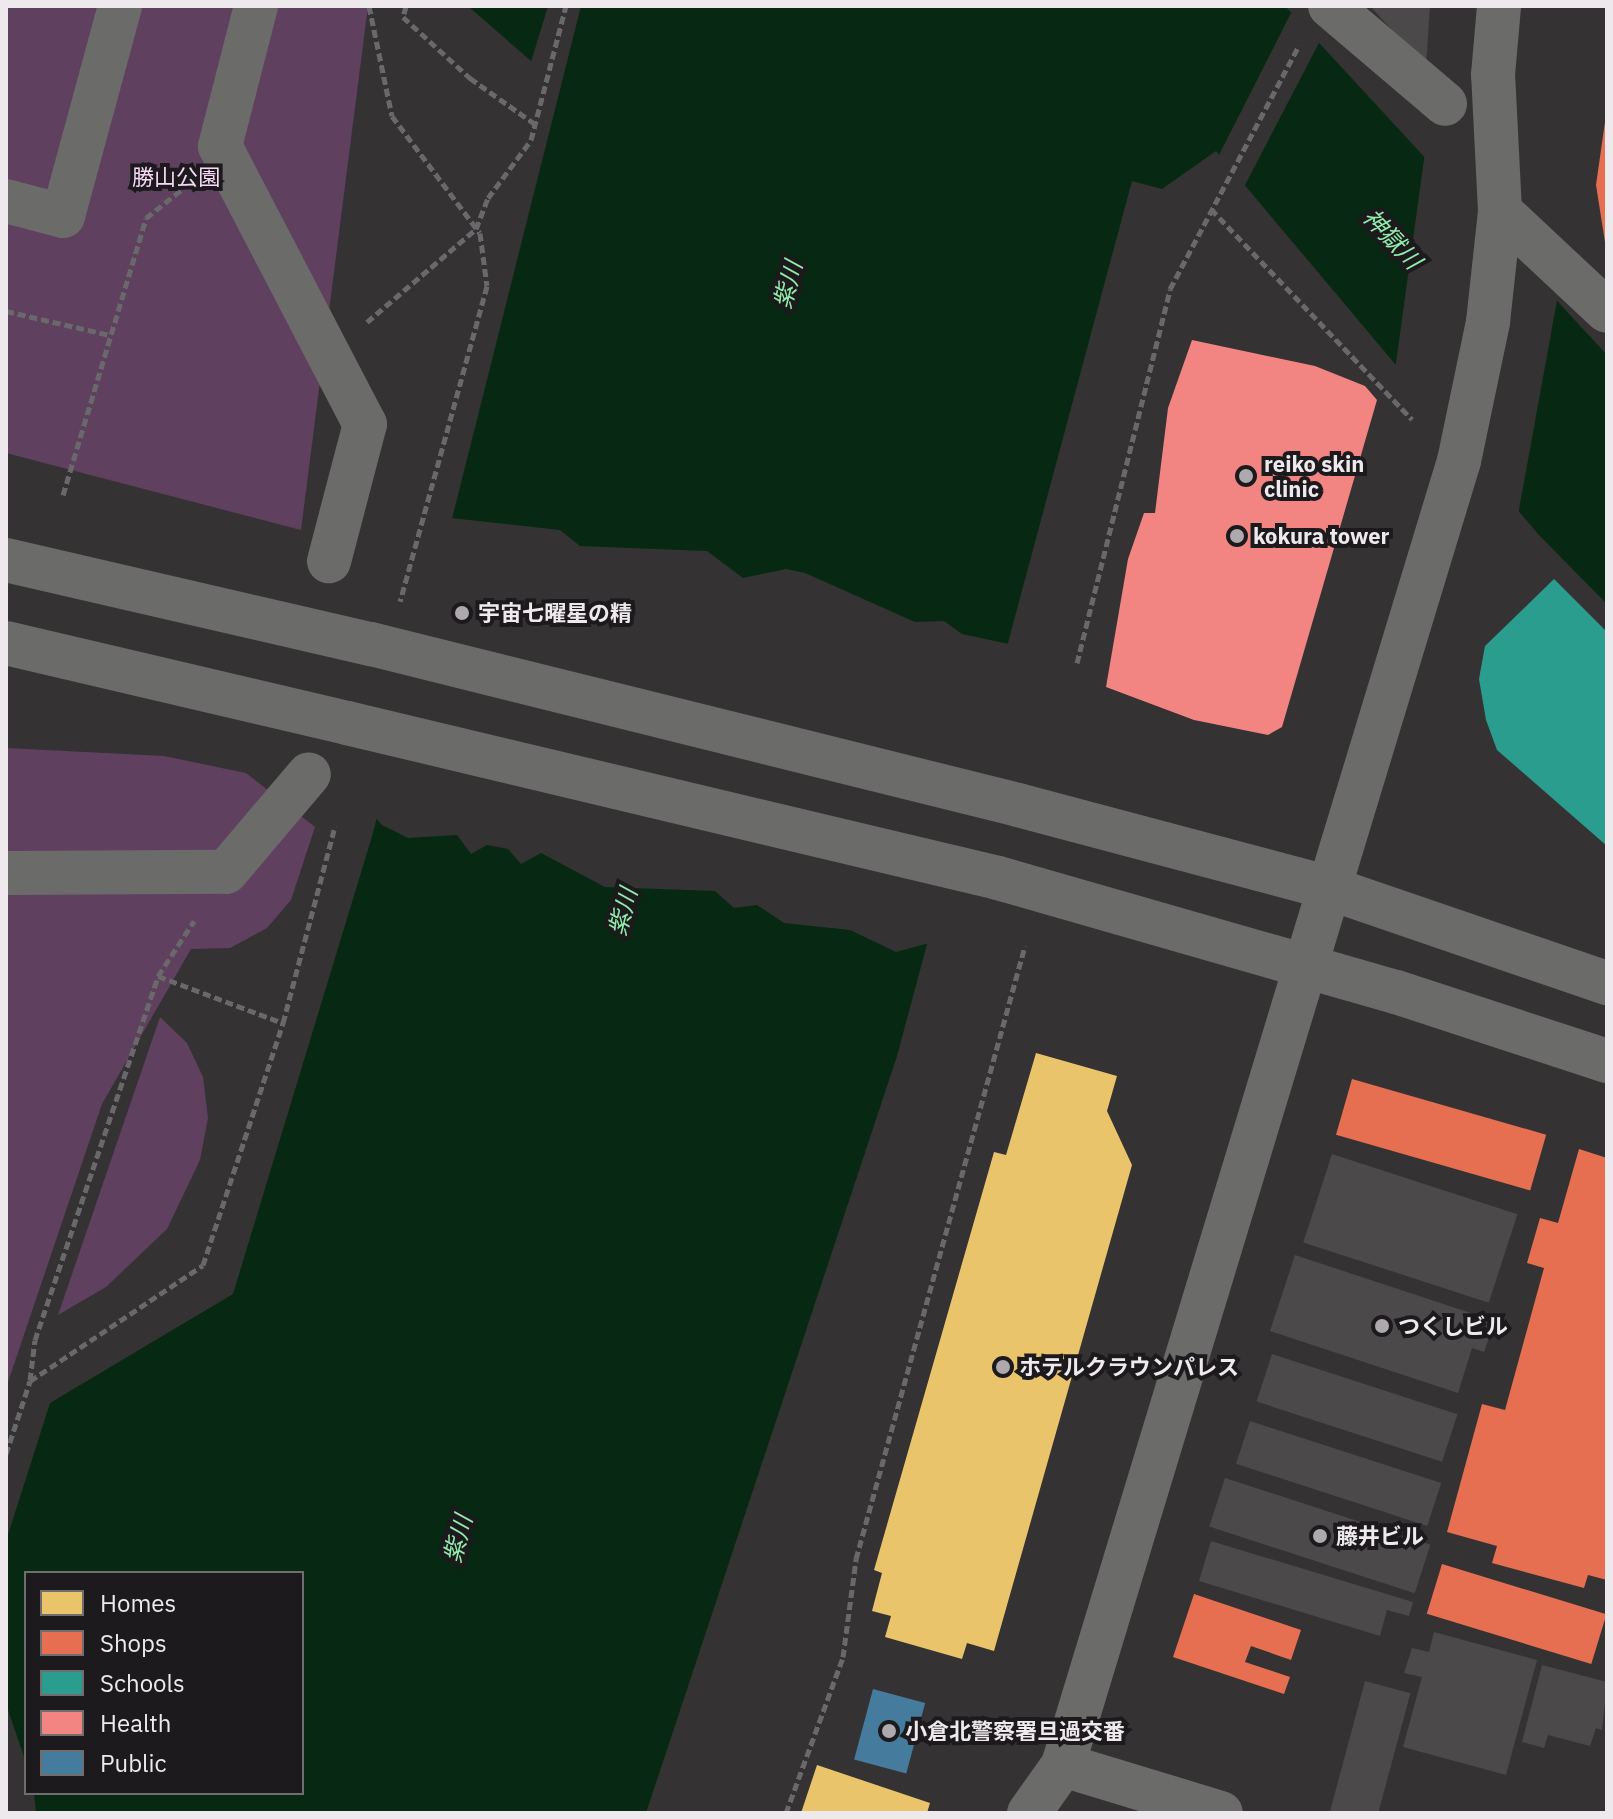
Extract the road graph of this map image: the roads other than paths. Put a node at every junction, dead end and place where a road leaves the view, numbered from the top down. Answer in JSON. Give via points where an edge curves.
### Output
{"nodes":[{"id":1,"x":120,"y":6,"type":"edge"},
{"id":2,"x":256,"y":6,"type":"edge"},
{"id":3,"x":1499,"y":6,"type":"edge"},
{"id":4,"x":1318,"y":19,"type":"edge"},
{"id":5,"x":1445,"y":104,"type":"dead end"},
{"id":6,"x":6,"y":201,"type":"edge"},
{"id":7,"x":1500,"y":211,"type":"junction"},
{"id":8,"x":1607,"y":311,"type":"edge"},
{"id":9,"x":6,"y":560,"type":"edge"},
{"id":10,"x":329,"y":561,"type":"dead end"},
{"id":11,"x":6,"y":643,"type":"edge"},
{"id":12,"x":309,"y":774,"type":"dead end"},
{"id":13,"x":6,"y":873,"type":"edge"},
{"id":14,"x":1329,"y":888,"type":"junction"},
{"id":15,"x":1304,"y":968,"type":"junction"},
{"id":16,"x":1607,"y":983,"type":"edge"},
{"id":17,"x":1607,"y":1061,"type":"edge"},
{"id":18,"x":1063,"y":1765,"type":"junction"},
{"id":19,"x":1029,"y":1813,"type":"edge"},
{"id":20,"x":1221,"y":1813,"type":"edge"}],
"edges":[{"from":1,"to":6,"type":"street","via":[[63,216]]},
{"from":2,"to":10,"type":"street","via":[[220,146],[365,424]]},
{"from":3,"to":7,"type":"street","via":[[1493,75]]},
{"from":4,"to":5,"type":"street"},
{"from":7,"to":8,"type":"street"},
{"from":7,"to":14,"type":"street","via":[[1488,322],[1459,461]]},
{"from":9,"to":14,"type":"street","bridge":true,"via":[[371,644]]},
{"from":11,"to":15,"type":"street","bridge":true,"via":[[998,878]]},
{"from":12,"to":13,"type":"street","via":[[226,872]]},
{"from":14,"to":15,"type":"street"},
{"from":14,"to":16,"type":"street"},
{"from":15,"to":17,"type":"street"},
{"from":15,"to":18,"type":"street"},
{"from":18,"to":19,"type":"street"},
{"from":18,"to":20,"type":"street"}]}
